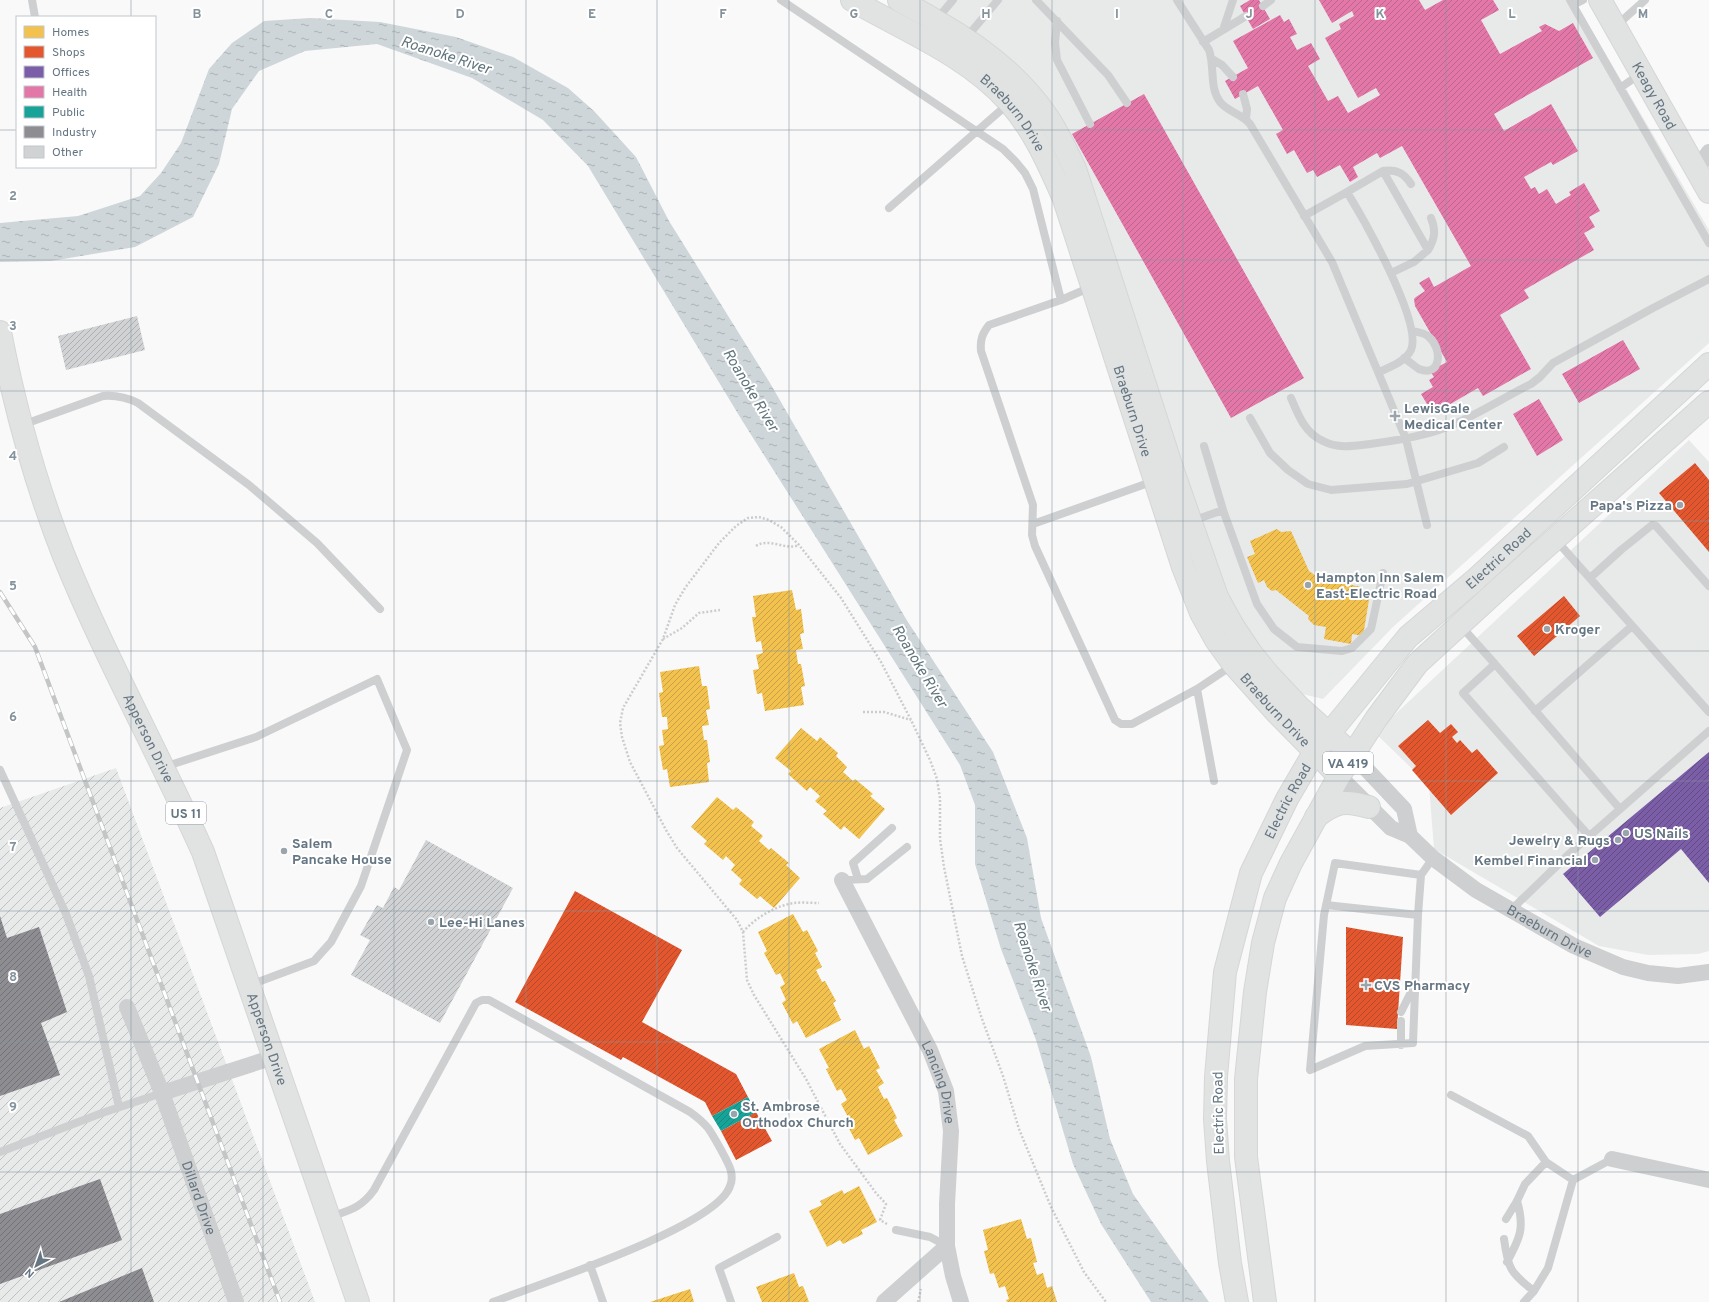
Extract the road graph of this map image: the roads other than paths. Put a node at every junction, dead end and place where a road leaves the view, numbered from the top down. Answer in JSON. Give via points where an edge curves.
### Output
{"nodes":[{"id":1,"x":32,"y":0,"type":"edge"},
{"id":2,"x":781,"y":0,"type":"edge"},
{"id":3,"x":852,"y":0,"type":"edge"},
{"id":4,"x":953,"y":0,"type":"edge"},
{"id":5,"x":998,"y":0,"type":"edge"},
{"id":6,"x":1036,"y":0,"type":"edge"},
{"id":7,"x":1177,"y":0,"type":"edge"},
{"id":8,"x":1233,"y":0,"type":"edge"},
{"id":9,"x":1271,"y":0,"type":"edge"},
{"id":10,"x":1583,"y":0,"type":"edge"},
{"id":11,"x":1600,"y":0,"type":"edge"},
{"id":12,"x":1645,"y":0,"type":"edge"},
{"id":13,"x":1571,"y":3,"type":"edge"},
{"id":14,"x":1262,"y":6,"type":"dead end"},
{"id":15,"x":904,"y":10,"type":"edge"},
{"id":16,"x":35,"y":16,"type":"edge"},
{"id":17,"x":1246,"y":16,"type":"dead end"},
{"id":18,"x":1057,"y":21,"type":"junction"},
{"id":19,"x":1615,"y":26,"type":"junction"},
{"id":20,"x":928,"y":30,"type":"junction"},
{"id":21,"x":1223,"y":30,"type":"junction"},
{"id":22,"x":1203,"y":42,"type":"junction"},
{"id":23,"x":958,"y":47,"type":"junction"},
{"id":24,"x":1212,"y":59,"type":"junction"},
{"id":25,"x":1642,"y":73,"type":"junction"},
{"id":26,"x":1233,"y":77,"type":"dead end"},
{"id":27,"x":1620,"y":88,"type":"junction"},
{"id":28,"x":1243,"y":94,"type":"dead end"},
{"id":29,"x":1018,"y":96,"type":"junction"},
{"id":30,"x":1128,"y":103,"type":"dead end"},
{"id":31,"x":1246,"y":119,"type":"junction"},
{"id":32,"x":1090,"y":124,"type":"dead end"},
{"id":33,"x":976,"y":131,"type":"junction"},
{"id":34,"x":1709,"y":152,"type":"edge"},
{"id":35,"x":1696,"y":170,"type":"junction"},
{"id":36,"x":1383,"y":171,"type":"junction"},
{"id":37,"x":1411,"y":184,"type":"dead end"},
{"id":38,"x":1347,"y":192,"type":"junction"},
{"id":39,"x":1709,"y":192,"type":"edge"},
{"id":40,"x":889,"y":208,"type":"dead end"},
{"id":41,"x":1304,"y":216,"type":"junction"},
{"id":42,"x":1431,"y":218,"type":"dead end"},
{"id":43,"x":1709,"y":243,"type":"edge"},
{"id":44,"x":1428,"y":250,"type":"junction"},
{"id":45,"x":1391,"y":273,"type":"junction"},
{"id":46,"x":1709,"y":279,"type":"edge"},
{"id":47,"x":1101,"y":282,"type":"junction"},
{"id":48,"x":1061,"y":300,"type":"junction"},
{"id":49,"x":1412,"y":331,"type":"junction"},
{"id":50,"x":0,"y":332,"type":"edge"},
{"id":51,"x":1404,"y":358,"type":"junction"},
{"id":52,"x":1709,"y":364,"type":"edge"},
{"id":53,"x":1379,"y":372,"type":"junction"},
{"id":54,"x":1291,"y":398,"type":"dead end"},
{"id":55,"x":1709,"y":402,"type":"edge"},
{"id":56,"x":1250,"y":418,"type":"dead end"},
{"id":57,"x":21,"y":426,"type":"junction"},
{"id":58,"x":1151,"y":435,"type":"junction"},
{"id":59,"x":1406,"y":438,"type":"junction"},
{"id":60,"x":1204,"y":446,"type":"dead end"},
{"id":61,"x":1504,"y":447,"type":"dead end"},
{"id":62,"x":1155,"y":480,"type":"junction"},
{"id":63,"x":1417,"y":481,"type":"junction"},
{"id":64,"x":1223,"y":510,"type":"junction"},
{"id":65,"x":1033,"y":524,"type":"junction"},
{"id":66,"x":1180,"y":524,"type":"junction"},
{"id":67,"x":1427,"y":525,"type":"dead end"},
{"id":68,"x":1555,"y":539,"type":"junction"},
{"id":69,"x":1383,"y":573,"type":"dead end"},
{"id":70,"x":1590,"y":578,"type":"junction"},
{"id":71,"x":1709,"y":586,"type":"edge"},
{"id":72,"x":1208,"y":602,"type":"junction"},
{"id":73,"x":380,"y":609,"type":"dead end"},
{"id":74,"x":1459,"y":624,"type":"junction"},
{"id":75,"x":1632,"y":626,"type":"junction"},
{"id":76,"x":1495,"y":664,"type":"junction"},
{"id":77,"x":1234,"y":665,"type":"junction"},
{"id":78,"x":1197,"y":689,"type":"junction"},
{"id":79,"x":1536,"y":711,"type":"junction"},
{"id":80,"x":1709,"y":712,"type":"edge"},
{"id":81,"x":1709,"y":731,"type":"edge"},
{"id":82,"x":1329,"y":733,"type":"junction"},
{"id":83,"x":1315,"y":751,"type":"junction"},
{"id":84,"x":1353,"y":755,"type":"junction"},
{"id":85,"x":163,"y":767,"type":"junction"},
{"id":86,"x":0,"y":770,"type":"edge"},
{"id":87,"x":1339,"y":776,"type":"junction"},
{"id":88,"x":1214,"y":781,"type":"dead end"},
{"id":89,"x":1369,"y":807,"type":"junction"},
{"id":90,"x":1620,"y":809,"type":"junction"},
{"id":91,"x":1316,"y":817,"type":"junction"},
{"id":92,"x":892,"y":828,"type":"dead end"},
{"id":93,"x":1410,"y":836,"type":"junction"},
{"id":94,"x":1590,"y":836,"type":"junction"},
{"id":95,"x":907,"y":847,"type":"dead end"},
{"id":96,"x":1433,"y":858,"type":"junction"},
{"id":97,"x":1421,"y":875,"type":"junction"},
{"id":98,"x":858,"y":879,"type":"junction"},
{"id":99,"x":842,"y":880,"type":"joint"},
{"id":100,"x":1326,"y":905,"type":"junction"},
{"id":101,"x":1511,"y":910,"type":"junction"},
{"id":102,"x":1418,"y":915,"type":"junction"},
{"id":103,"x":1709,"y":972,"type":"edge"},
{"id":104,"x":249,"y":985,"type":"junction"},
{"id":105,"x":1414,"y":985,"type":"junction"},
{"id":106,"x":127,"y":1007,"type":"dead end"},
{"id":107,"x":1401,"y":1045,"type":"junction"},
{"id":108,"x":274,"y":1057,"type":"junction"},
{"id":109,"x":162,"y":1093,"type":"junction"},
{"id":110,"x":1451,"y":1094,"type":"dead end"},
{"id":111,"x":119,"y":1107,"type":"junction"},
{"id":112,"x":0,"y":1152,"type":"edge"},
{"id":113,"x":1612,"y":1159,"type":"joint"},
{"id":114,"x":1546,"y":1162,"type":"junction"},
{"id":115,"x":1573,"y":1180,"type":"junction"},
{"id":116,"x":1709,"y":1180,"type":"edge"},
{"id":117,"x":1517,"y":1201,"type":"junction"},
{"id":118,"x":330,"y":1217,"type":"junction"},
{"id":119,"x":1506,"y":1219,"type":"dead end"},
{"id":120,"x":896,"y":1230,"type":"dead end"},
{"id":121,"x":777,"y":1237,"type":"dead end"},
{"id":122,"x":1504,"y":1239,"type":"dead end"},
{"id":123,"x":947,"y":1246,"type":"junction"},
{"id":124,"x":1507,"y":1262,"type":"junction"},
{"id":125,"x":590,"y":1265,"type":"junction"},
{"id":126,"x":1534,"y":1291,"type":"junction"},
{"id":127,"x":236,"y":1302,"type":"edge"},
{"id":128,"x":358,"y":1302,"type":"edge"},
{"id":129,"x":493,"y":1302,"type":"edge"},
{"id":130,"x":603,"y":1302,"type":"edge"},
{"id":131,"x":731,"y":1302,"type":"edge"},
{"id":132,"x":884,"y":1302,"type":"edge"},
{"id":133,"x":961,"y":1302,"type":"edge"},
{"id":134,"x":1237,"y":1302,"type":"edge"},
{"id":135,"x":1265,"y":1302,"type":"edge"},
{"id":136,"x":1524,"y":1302,"type":"edge"}],
"edges":[{"from":1,"to":16,"type":"lane"},
{"from":2,"to":33,"type":"lane"},
{"from":3,"to":15,"type":"main road","name":"Braeburn Drive"},
{"from":4,"to":20,"type":"lane"},
{"from":5,"to":23,"type":"lane"},
{"from":6,"to":18,"type":"lane"},
{"from":7,"to":22,"type":"lane"},
{"from":8,"to":21,"type":"lane"},
{"from":9,"to":14,"type":"lane"},
{"from":10,"to":13,"type":"lane"},
{"from":11,"to":19,"type":"main road","name":"Keagy Road"},
{"from":12,"to":19,"type":"lane"},
{"from":13,"to":27,"type":"lane"},
{"from":15,"to":20,"type":"main road","name":"Braeburn Drive"},
{"from":17,"to":21,"type":"lane"},
{"from":18,"to":30,"type":"lane","via":[[1108,75]]},
{"from":18,"to":32,"type":"lane","via":[[1057,60]]},
{"from":19,"to":25,"type":"main road","name":"Keagy Road"},
{"from":20,"to":23,"type":"main road","name":"Braeburn Drive"},
{"from":21,"to":22,"type":"lane"},
{"from":22,"to":24,"type":"lane"},
{"from":23,"to":29,"type":"main road","name":"Braeburn Drive","via":[[965,64],[994,88]]},
{"from":24,"to":26,"type":"lane"},
{"from":24,"to":31,"type":"lane","via":[[1213,85],[1217,96],[1224,106]]},
{"from":25,"to":27,"type":"lane"},
{"from":25,"to":35,"type":"main road","name":"Keagy Road"},
{"from":27,"to":43,"type":"lane"},
{"from":28,"to":31,"type":"lane","via":[[1247,109]]},
{"from":29,"to":33,"type":"lane"},
{"from":29,"to":47,"type":"main road","name":"Braeburn Drive","via":[[1050,121],[1075,169]]},
{"from":31,"to":41,"type":"lane"},
{"from":33,"to":40,"type":"lane"},
{"from":33,"to":48,"type":"lane","via":[[1003,149],[1025,173],[1033,190]]},
{"from":34,"to":35,"type":"street"},
{"from":35,"to":39,"type":"main road","name":"Keagy Road"},
{"from":36,"to":37,"type":"lane","via":[[1392,169],[1400,172]]},
{"from":36,"to":38,"type":"lane"},
{"from":36,"to":44,"type":"lane"},
{"from":38,"to":41,"type":"lane"},
{"from":38,"to":45,"type":"lane","via":[[1373,235]]},
{"from":41,"to":53,"type":"lane","via":[[1332,262]]},
{"from":42,"to":44,"type":"lane","via":[[1434,234],[1433,243]]},
{"from":44,"to":45,"type":"lane","via":[[1414,262]]},
{"from":45,"to":49,"type":"lane"},
{"from":46,"to":59,"type":"lane","via":[[1553,362],[1531,384],[1459,422],[1430,433]]},
{"from":47,"to":48,"type":"lane"},
{"from":47,"to":58,"type":"main road","name":"Braeburn Drive"},
{"from":48,"to":65,"type":"lane","via":[[989,325],[980,342],[1033,505]]},
{"from":49,"to":51,"type":"lane","via":[[1411,351]]},
{"from":49,"to":51,"type":"lane","via":[[1424,334],[1436,345],[1440,358],[1435,366],[1426,370]]},
{"from":50,"to":57,"type":"main road","name":"Apperson Drive","number":"US 11"},
{"from":51,"to":53,"type":"lane"},
{"from":52,"to":82,"type":"main road","name":"Electric Road","number":"VA 419","via":[[1475,580],[1408,637]]},
{"from":53,"to":59,"type":"lane"},
{"from":54,"to":59,"type":"lane","via":[[1304,426],[1318,438],[1335,446],[1348,447]]},
{"from":55,"to":68,"type":"main road","name":"Electric Road","number":"VA 419"},
{"from":56,"to":63,"type":"lane","via":[[1270,452],[1288,470],[1308,484],[1331,490]]},
{"from":57,"to":73,"type":"lane","via":[[103,396],[126,397],[138,403],[249,485],[317,543]]},
{"from":57,"to":85,"type":"main road","name":"Apperson Drive","number":"US 11","via":[[40,490],[64,555],[91,619]]},
{"from":58,"to":62,"type":"main road","name":"Braeburn Drive"},
{"from":58,"to":66,"type":"main road","name":"Braeburn Drive"},
{"from":59,"to":63,"type":"lane"},
{"from":60,"to":64,"type":"lane"},
{"from":61,"to":63,"type":"lane","via":[[1478,463]]},
{"from":62,"to":65,"type":"lane"},
{"from":62,"to":66,"type":"main road","name":"Braeburn Drive"},
{"from":63,"to":67,"type":"lane"},
{"from":64,"to":66,"type":"lane"},
{"from":64,"to":69,"type":"lane","via":[[1257,604],[1274,629],[1297,647],[1342,651],[1352,648],[1371,630]]},
{"from":65,"to":78,"type":"lane","via":[[1035,546],[1115,720],[1121,724],[1132,724]]},
{"from":66,"to":72,"type":"main road","name":"Braeburn Drive"},
{"from":68,"to":70,"type":"lane"},
{"from":68,"to":74,"type":"main road","name":"Electric Road","number":"VA 419"},
{"from":70,"to":71,"type":"lane","via":[[1652,525],[1656,526]]},
{"from":70,"to":75,"type":"lane"},
{"from":72,"to":77,"type":"main road","name":"Braeburn Drive","via":[[1216,640]]},
{"from":72,"to":82,"type":"main road","name":"Braeburn Drive","via":[[1233,626],[1251,653],[1299,708]]},
{"from":74,"to":76,"type":"lane"},
{"from":74,"to":84,"type":"main road","name":"Electric Road","number":"VA 419","via":[[1417,664]]},
{"from":75,"to":79,"type":"lane"},
{"from":75,"to":80,"type":"lane"},
{"from":76,"to":79,"type":"lane"},
{"from":76,"to":94,"type":"lane","via":[[1462,693]]},
{"from":77,"to":78,"type":"lane"},
{"from":77,"to":83,"type":"main road","name":"Braeburn Drive"},
{"from":78,"to":88,"type":"lane"},
{"from":79,"to":90,"type":"lane"},
{"from":81,"to":90,"type":"lane"},
{"from":82,"to":83,"type":"main road","name":"Electric Road","number":"VA 419"},
{"from":82,"to":84,"type":"main road","name":"Braeburn Drive"},
{"from":83,"to":87,"type":"main road","name":"Braeburn Drive"},
{"from":83,"to":134,"type":"main road","name":"Electric Road","number":"VA 419","via":[[1287,799],[1251,873],[1225,972],[1216,1077],[1216,1119],[1218,1160]]},
{"from":84,"to":87,"type":"main road","name":"Electric Road","number":"VA 419"},
{"from":84,"to":93,"type":"street","name":"Braeburn Drive","via":[[1404,809]]},
{"from":85,"to":104,"type":"main road","name":"Apperson Drive","number":"US 11","via":[[203,852]]},
{"from":85,"to":104,"type":"lane","via":[[256,737],[377,680],[407,750],[360,886],[331,942],[314,961]]},
{"from":86,"to":111,"type":"lane","via":[[66,914],[89,976]]},
{"from":87,"to":89,"type":"street","name":"Braeburn Drive"},
{"from":87,"to":91,"type":"main road","name":"Electric Road","number":"VA 419"},
{"from":89,"to":91,"type":"main road","via":[[1355,803],[1337,803]]},
{"from":89,"to":93,"type":"street","name":"Braeburn Drive","via":[[1392,828]]},
{"from":90,"to":94,"type":"lane"},
{"from":91,"to":135,"type":"main road","name":"Electric Road","number":"VA 419","via":[[1275,898],[1263,943],[1255,992],[1246,1079],[1246,1158]]},
{"from":92,"to":98,"type":"lane","via":[[853,863]]},
{"from":93,"to":96,"type":"street","name":"Braeburn Drive"},
{"from":94,"to":101,"type":"lane"},
{"from":95,"to":98,"type":"lane","via":[[867,879]]},
{"from":96,"to":97,"type":"lane"},
{"from":96,"to":101,"type":"street","name":"Braeburn Drive","via":[[1476,890]]},
{"from":97,"to":100,"type":"lane","via":[[1335,863]]},
{"from":97,"to":102,"type":"lane"},
{"from":98,"to":99,"type":"lane"},
{"from":99,"to":123,"type":"street","name":"Lancing Drive","via":[[930,1050],[946,1091],[951,1131]]},
{"from":100,"to":102,"type":"lane"},
{"from":100,"to":107,"type":"lane","via":[[1310,1070],[1365,1046]]},
{"from":101,"to":103,"type":"street","name":"Braeburn Drive","via":[[1574,946],[1623,967],[1678,976]]},
{"from":102,"to":105,"type":"lane"},
{"from":104,"to":108,"type":"main road","name":"Apperson Drive","number":"US 11"},
{"from":105,"to":107,"type":"lane","via":[[1401,1017]]},
{"from":105,"to":107,"type":"lane","via":[[1412,1043]]},
{"from":106,"to":109,"type":"street","name":"Dillard Drive"},
{"from":108,"to":109,"type":"street"},
{"from":108,"to":118,"type":"main road","name":"Apperson Drive","number":"US 11"},
{"from":109,"to":111,"type":"lane"},
{"from":109,"to":127,"type":"street","name":"Dillard Drive"},
{"from":110,"to":114,"type":"lane","via":[[1528,1136]]},
{"from":111,"to":112,"type":"lane"},
{"from":113,"to":115,"type":"lane"},
{"from":113,"to":116,"type":"street"},
{"from":114,"to":115,"type":"lane"},
{"from":114,"to":117,"type":"lane","via":[[1525,1184]]},
{"from":115,"to":126,"type":"lane","via":[[1548,1268]]},
{"from":117,"to":119,"type":"lane"},
{"from":117,"to":124,"type":"lane","via":[[1522,1217],[1518,1241]]},
{"from":118,"to":125,"type":"lane","via":[[366,1201],[476,1003],[489,1000],[690,1112],[709,1130],[731,1170],[732,1180],[726,1195],[706,1211],[684,1225],[640,1246]]},
{"from":118,"to":128,"type":"main road","name":"Apperson Drive","number":"US 11"},
{"from":120,"to":123,"type":"lane","via":[[930,1237]]},
{"from":121,"to":131,"type":"lane","via":[[719,1268]]},
{"from":122,"to":124,"type":"lane"},
{"from":123,"to":132,"type":"street"},
{"from":123,"to":133,"type":"street","name":"Lancing Drive"},
{"from":124,"to":126,"type":"lane","via":[[1517,1278]]},
{"from":125,"to":129,"type":"lane"},
{"from":125,"to":130,"type":"lane"},
{"from":126,"to":136,"type":"lane"}]}
